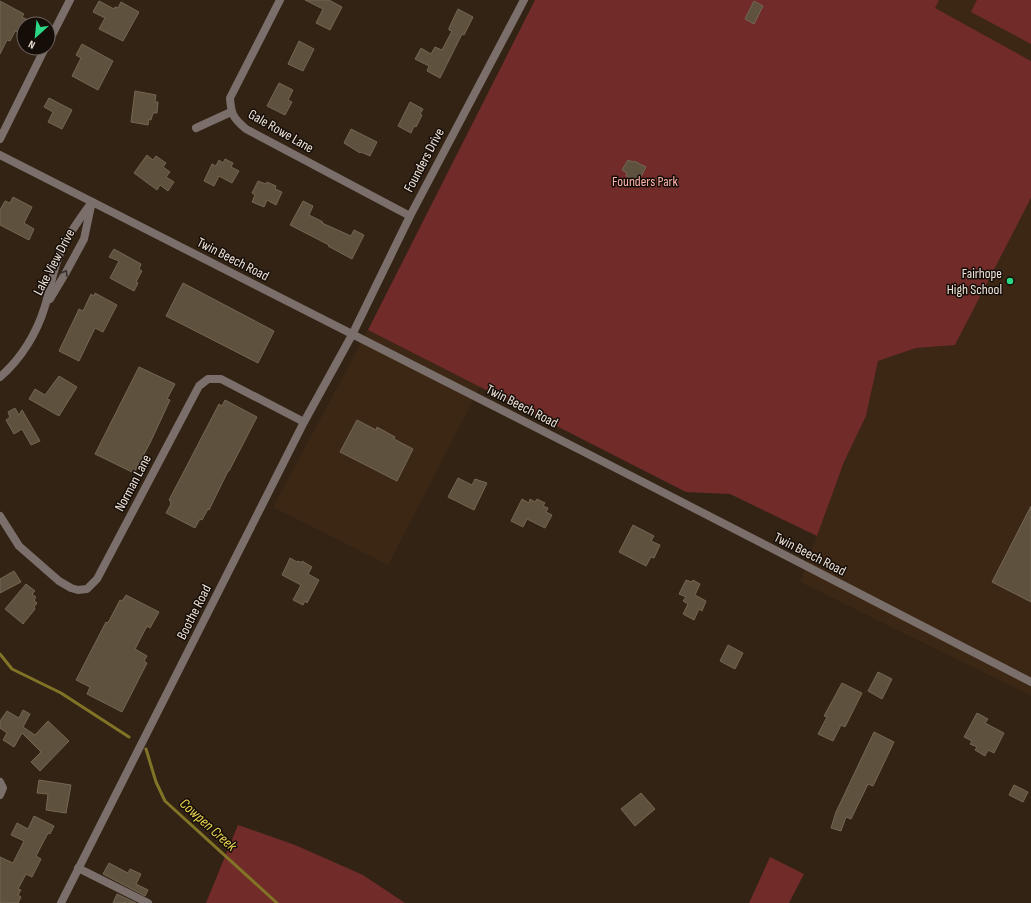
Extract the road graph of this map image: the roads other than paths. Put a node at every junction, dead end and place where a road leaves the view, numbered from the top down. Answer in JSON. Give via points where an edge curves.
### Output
{"nodes":[{"id":1,"x":70,"y":0,"type":"edge"},
{"id":2,"x":280,"y":0,"type":"edge"},
{"id":3,"x":524,"y":0,"type":"edge"},
{"id":4,"x":56,"y":27,"type":"edge"},
{"id":5,"x":41,"y":56,"type":"edge"},
{"id":6,"x":231,"y":112,"type":"junction"},
{"id":7,"x":196,"y":128,"type":"dead end"},
{"id":8,"x":0,"y":139,"type":"edge"},
{"id":9,"x":0,"y":155,"type":"edge"},
{"id":10,"x":92,"y":202,"type":"junction"},
{"id":11,"x":410,"y":216,"type":"junction"},
{"id":12,"x":45,"y":307,"type":"junction"},
{"id":13,"x":352,"y":335,"type":"junction"},
{"id":14,"x":0,"y":377,"type":"edge"},
{"id":15,"x":304,"y":422,"type":"junction"},
{"id":16,"x":0,"y":516,"type":"edge"},
{"id":17,"x":1031,"y":682,"type":"edge"},
{"id":18,"x":0,"y":782,"type":"edge"},
{"id":19,"x":0,"y":795,"type":"edge"},
{"id":20,"x":78,"y":868,"type":"junction"},
{"id":21,"x":61,"y":903,"type":"edge"},
{"id":22,"x":148,"y":903,"type":"edge"}],
"edges":[{"from":1,"to":4,"type":"street"},
{"from":2,"to":6,"type":"street","name":"Gale Rowe Lane","via":[[230,98]]},
{"from":3,"to":11,"type":"street","name":"Founders Drive"},
{"from":5,"to":8,"type":"street"},
{"from":6,"to":7,"type":"street"},
{"from":6,"to":11,"type":"street","name":"Gale Rowe Lane","via":[[237,122],[246,129]]},
{"from":9,"to":10,"type":"street","name":"Twin Beech Road"},
{"from":12,"to":10,"type":"street","name":"Lake View Drive","one_way":true,"via":[[84,239]]},
{"from":10,"to":12,"type":"street","name":"Lake View Drive","via":[[66,238],[57,260]]},
{"from":10,"to":13,"type":"street","name":"Twin Beech Road"},
{"from":11,"to":13,"type":"street","name":"Founders Drive"},
{"from":12,"to":14,"type":"street","name":"Lake View Drive","via":[[36,330],[23,351],[8,371]]},
{"from":13,"to":15,"type":"street","name":"Boothe Road"},
{"from":13,"to":17,"type":"street","name":"Twin Beech Road"},
{"from":15,"to":16,"type":"street","name":"Norman Lane","via":[[221,379],[208,379],[199,386],[97,579],[88,589],[78,590],[59,581],[19,546]]},
{"from":15,"to":20,"type":"street","name":"Boothe Road"},
{"from":18,"to":19,"type":"street","via":[[3,788]]},
{"from":20,"to":21,"type":"street","name":"Boothe Road"},
{"from":20,"to":22,"type":"street"}]}
